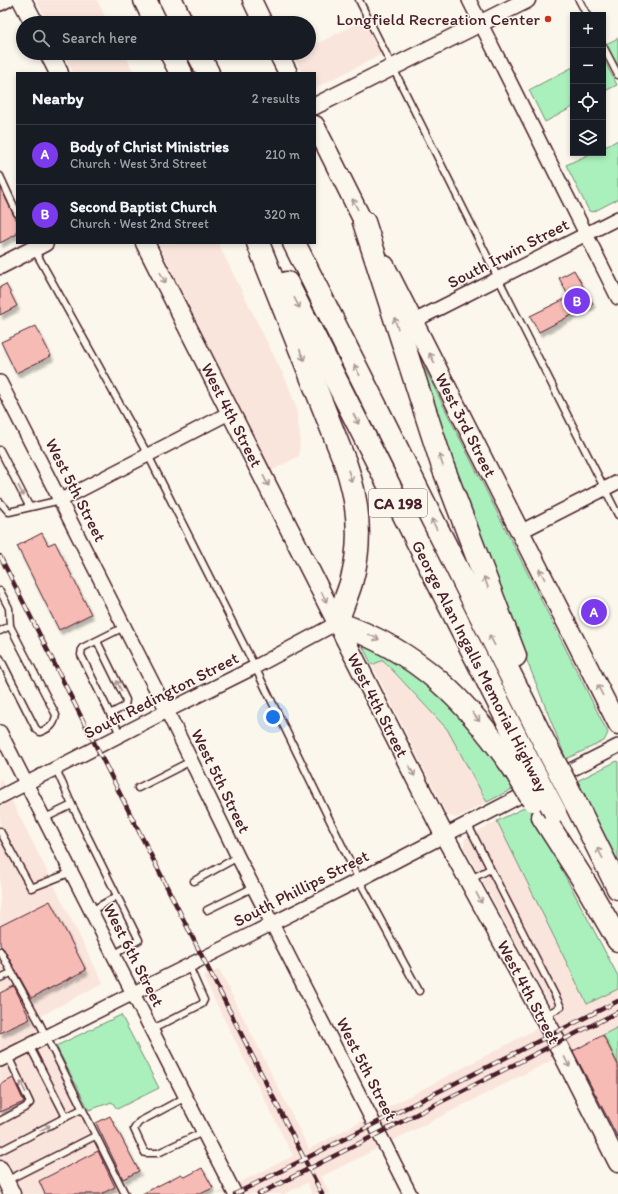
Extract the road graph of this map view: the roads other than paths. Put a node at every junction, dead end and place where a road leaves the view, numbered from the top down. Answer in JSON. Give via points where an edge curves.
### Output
{"nodes":[{"id":1,"x":8,"y":0,"type":"edge"},
{"id":2,"x":22,"y":0,"type":"edge"},
{"id":3,"x":145,"y":0,"type":"edge"},
{"id":4,"x":171,"y":0,"type":"edge"},
{"id":5,"x":252,"y":0,"type":"edge"},
{"id":6,"x":359,"y":0,"type":"edge"},
{"id":7,"x":469,"y":0,"type":"edge"},
{"id":8,"x":527,"y":0,"type":"edge"},
{"id":9,"x":579,"y":0,"type":"edge"},
{"id":10,"x":0,"y":4,"type":"edge"},
{"id":11,"x":585,"y":12,"type":"edge"},
{"id":12,"x":30,"y":16,"type":"edge"},
{"id":13,"x":153,"y":16,"type":"edge"},
{"id":14,"x":179,"y":16,"type":"edge"},
{"id":15,"x":260,"y":16,"type":"edge"},
{"id":16,"x":481,"y":23,"type":"junction"},
{"id":17,"x":604,"y":48,"type":"edge"},
{"id":18,"x":52,"y":60,"type":"edge"},
{"id":19,"x":175,"y":60,"type":"edge"},
{"id":20,"x":202,"y":60,"type":"edge"},
{"id":21,"x":282,"y":60,"type":"edge"},
{"id":22,"x":393,"y":66,"type":"junction"},
{"id":23,"x":58,"y":72,"type":"edge"},
{"id":24,"x":181,"y":72,"type":"edge"},
{"id":25,"x":208,"y":72,"type":"edge"},
{"id":26,"x":288,"y":72,"type":"edge"},
{"id":27,"x":618,"y":75,"type":"edge"},
{"id":28,"x":316,"y":105,"type":"edge"},
{"id":29,"x":316,"y":127,"type":"edge"},
{"id":30,"x":0,"y":176,"type":"edge"},
{"id":31,"x":16,"y":211,"type":"edge"},
{"id":32,"x":618,"y":218,"type":"edge"},
{"id":33,"x":364,"y":222,"type":"junction"},
{"id":34,"x":586,"y":234,"type":"junction"},
{"id":35,"x":146,"y":244,"type":"edge"},
{"id":36,"x":258,"y":244,"type":"edge"},
{"id":37,"x":267,"y":244,"type":"edge"},
{"id":38,"x":295,"y":244,"type":"edge"},
{"id":39,"x":36,"y":245,"type":"edge"},
{"id":40,"x":0,"y":266,"type":"edge"},
{"id":41,"x":498,"y":278,"type":"junction"},
{"id":42,"x":618,"y":298,"type":"edge"},
{"id":43,"x":414,"y":321,"type":"junction"},
{"id":44,"x":1,"y":387,"type":"edge"},
{"id":45,"x":231,"y":412,"type":"junction"},
{"id":46,"x":0,"y":450,"type":"edge"},
{"id":47,"x":148,"y":456,"type":"junction"},
{"id":48,"x":618,"y":482,"type":"edge"},
{"id":49,"x":605,"y":489,"type":"junction"},
{"id":50,"x":61,"y":500,"type":"junction"},
{"id":51,"x":0,"y":502,"type":"edge"},
{"id":52,"x":29,"y":506,"type":"junction"},
{"id":53,"x":618,"y":515,"type":"edge"},
{"id":54,"x":520,"y":532,"type":"junction"},
{"id":55,"x":0,"y":591,"type":"edge"},
{"id":56,"x":338,"y":624,"type":"junction"},
{"id":57,"x":10,"y":626,"type":"junction"},
{"id":58,"x":124,"y":627,"type":"junction"},
{"id":59,"x":0,"y":631,"type":"edge"},
{"id":60,"x":97,"y":641,"type":"junction"},
{"id":61,"x":0,"y":658,"type":"edge"},
{"id":62,"x":255,"y":667,"type":"junction"},
{"id":63,"x":166,"y":711,"type":"junction"},
{"id":64,"x":110,"y":714,"type":"junction"},
{"id":65,"x":618,"y":724,"type":"edge"},
{"id":66,"x":0,"y":732,"type":"edge"},
{"id":67,"x":120,"y":734,"type":"junction"},
{"id":68,"x":618,"y":746,"type":"edge"},
{"id":69,"x":549,"y":752,"type":"junction"},
{"id":70,"x":191,"y":761,"type":"junction"},
{"id":71,"x":522,"y":766,"type":"junction"},
{"id":72,"x":56,"y":769,"type":"junction"},
{"id":73,"x":27,"y":784,"type":"junction"},
{"id":74,"x":138,"y":788,"type":"dead end"},
{"id":75,"x":0,"y":797,"type":"edge"},
{"id":76,"x":72,"y":805,"type":"junction"},
{"id":77,"x":45,"y":818,"type":"junction"},
{"id":78,"x":467,"y":823,"type":"junction"},
{"id":79,"x":0,"y":831,"type":"edge"},
{"id":80,"x":444,"y":835,"type":"junction"},
{"id":81,"x":238,"y":858,"type":"junction"},
{"id":82,"x":490,"y":869,"type":"junction"},
{"id":83,"x":72,"y":872,"type":"junction"},
{"id":84,"x":359,"y":880,"type":"junction"},
{"id":85,"x":469,"y":880,"type":"junction"},
{"id":86,"x":194,"y":881,"type":"dead end"},
{"id":87,"x":254,"y":887,"type":"junction"},
{"id":88,"x":618,"y":888,"type":"edge"},
{"id":89,"x":117,"y":896,"type":"junction"},
{"id":90,"x":207,"y":910,"type":"dead end"},
{"id":91,"x":91,"y":911,"type":"junction"},
{"id":92,"x":272,"y":922,"type":"junction"},
{"id":93,"x":618,"y":939,"type":"edge"},
{"id":94,"x":0,"y":952,"type":"edge"},
{"id":95,"x":113,"y":955,"type":"junction"},
{"id":96,"x":188,"y":964,"type":"junction"},
{"id":97,"x":11,"y":973,"type":"junction"},
{"id":98,"x":0,"y":978,"type":"edge"},
{"id":99,"x":419,"y":991,"type":"dead end"},
{"id":100,"x":133,"y":993,"type":"junction"},
{"id":101,"x":542,"y":1016,"type":"junction"},
{"id":102,"x":151,"y":1030,"type":"junction"},
{"id":103,"x":45,"y":1037,"type":"junction"},
{"id":104,"x":29,"y":1045,"type":"junction"},
{"id":105,"x":4,"y":1058,"type":"edge"},
{"id":106,"x":186,"y":1097,"type":"junction"},
{"id":107,"x":82,"y":1109,"type":"junction"},
{"id":108,"x":66,"y":1117,"type":"junction"},
{"id":109,"x":0,"y":1121,"type":"edge"},
{"id":110,"x":203,"y":1132,"type":"junction"},
{"id":111,"x":95,"y":1136,"type":"junction"},
{"id":112,"x":0,"y":1151,"type":"edge"},
{"id":113,"x":618,"y":1163,"type":"edge"},
{"id":114,"x":6,"y":1182,"type":"edge"},
{"id":115,"x":125,"y":1194,"type":"edge"},
{"id":116,"x":234,"y":1194,"type":"edge"},
{"id":117,"x":410,"y":1194,"type":"edge"}],
"edges":[{"from":1,"to":10,"type":"street"},
{"from":2,"to":12,"type":"main road"},
{"from":3,"to":13,"type":"highway"},
{"from":4,"to":14,"type":"highway"},
{"from":5,"to":15,"type":"main road"},
{"from":6,"to":22,"type":"lane"},
{"from":7,"to":16,"type":"street"},
{"from":8,"to":16,"type":"street"},
{"from":9,"to":11,"type":"lane"},
{"from":16,"to":22,"type":"street"},
{"from":16,"to":34,"type":"street"},
{"from":17,"to":27,"type":"lane"},
{"from":18,"to":23,"type":"main road"},
{"from":19,"to":24,"type":"highway"},
{"from":20,"to":25,"type":"highway"},
{"from":21,"to":26,"type":"main road"},
{"from":22,"to":28,"type":"street"},
{"from":22,"to":41,"type":"lane"},
{"from":33,"to":29,"type":"main road","name":"West 3rd Street","one_way":true},
{"from":30,"to":31,"type":"lane"},
{"from":32,"to":34,"type":"street","name":"South Irwin Street"},
{"from":33,"to":43,"type":"main road","name":"West 3rd Street"},
{"from":69,"to":33,"type":"highway","one_way":true,"via":[[531,697],[443,467]]},
{"from":34,"to":41,"type":"street","name":"South Irwin Street"},
{"from":34,"to":42,"type":"street"},
{"from":35,"to":45,"type":"main road","name":"West 4th Street","one_way":true},
{"from":36,"to":56,"type":"highway","one_way":true,"via":[[355,492],[359,520],[358,550]]},
{"from":37,"to":71,"type":"highway","name":"George Alan Ingalls Memorial Highway","number":"CA 198","one_way":true},
{"from":69,"to":38,"type":"highway","name":"George Alan Ingalls Memorial Highway","number":"CA 198","one_way":true},
{"from":39,"to":40,"type":"street"},
{"from":39,"to":47,"type":"lane"},
{"from":41,"to":43,"type":"street","name":"South Irwin Street"},
{"from":41,"to":49,"type":"lane"},
{"from":54,"to":43,"type":"main road","name":"West 3rd Street","one_way":true},
{"from":44,"to":50,"type":"street","name":"West 5th Street"},
{"from":45,"to":47,"type":"street"},
{"from":45,"to":56,"type":"main road","name":"West 4th Street","one_way":true},
{"from":46,"to":52,"type":"lane","one_way":true},
{"from":47,"to":50,"type":"street"},
{"from":47,"to":62,"type":"lane"},
{"from":48,"to":49,"type":"street"},
{"from":49,"to":53,"type":"lane"},
{"from":49,"to":54,"type":"street"},
{"from":50,"to":52,"type":"lane"},
{"from":50,"to":58,"type":"street","name":"West 5th Street"},
{"from":51,"to":52,"type":"lane","via":[[9,512]]},
{"from":65,"to":54,"type":"main road","name":"West 3rd Street","one_way":true},
{"from":55,"to":57,"type":"lane","via":[[9,608]]},
{"from":56,"to":62,"type":"street","name":"South Redington Street"},
{"from":56,"to":71,"type":"highway","one_way":true,"via":[[382,641],[438,679]]},
{"from":56,"to":80,"type":"main road","name":"West 4th Street","one_way":true},
{"from":57,"to":59,"type":"lane"},
{"from":57,"to":61,"type":"lane","via":[[56,715],[55,723],[50,728],[40,732],[36,729]]},
{"from":58,"to":60,"type":"lane"},
{"from":58,"to":63,"type":"street","name":"West 5th Street"},
{"from":64,"to":60,"type":"lane","one_way":true,"via":[[125,706],[126,700]]},
{"from":60,"to":64,"type":"lane","via":[[82,648],[81,655]]},
{"from":62,"to":63,"type":"street","name":"South Redington Street"},
{"from":62,"to":84,"type":"lane"},
{"from":63,"to":67,"type":"street","name":"South Redington Street"},
{"from":63,"to":70,"type":"street","name":"West 5th Street"},
{"from":64,"to":67,"type":"lane"},
{"from":66,"to":73,"type":"street","name":"West 6th Street"},
{"from":67,"to":72,"type":"street","name":"South Redington Street"},
{"from":68,"to":78,"type":"street","name":"South Phillips Street"},
{"from":88,"to":69,"type":"highway","name":"George Alan Ingalls Memorial Highway","number":"CA 198","one_way":true,"bridge":true},
{"from":70,"to":74,"type":"lane"},
{"from":70,"to":81,"type":"street","name":"West 5th Street"},
{"from":71,"to":93,"type":"highway","name":"George Alan Ingalls Memorial Highway","number":"CA 198","bridge":true},
{"from":72,"to":73,"type":"street","name":"South Redington Street"},
{"from":72,"to":76,"type":"lane"},
{"from":73,"to":75,"type":"street","name":"South Redington Street"},
{"from":73,"to":77,"type":"street","name":"West 6th Street"},
{"from":76,"to":77,"type":"lane"},
{"from":76,"to":89,"type":"lane"},
{"from":77,"to":83,"type":"street","name":"West 6th Street"},
{"from":78,"to":80,"type":"street","name":"South Phillips Street"},
{"from":78,"to":82,"type":"lane"},
{"from":79,"to":83,"type":"lane","via":[[31,888]]},
{"from":80,"to":84,"type":"street","name":"South Phillips Street"},
{"from":80,"to":85,"type":"main road","name":"West 4th Street"},
{"from":81,"to":86,"type":"lane"},
{"from":81,"to":87,"type":"street","name":"West 5th Street"},
{"from":82,"to":85,"type":"lane"},
{"from":82,"to":101,"type":"lane","via":[[561,1007]]},
{"from":83,"to":91,"type":"street","name":"West 6th Street"},
{"from":84,"to":92,"type":"street","name":"South Phillips Street"},
{"from":84,"to":99,"type":"lane"},
{"from":85,"to":101,"type":"main road","name":"West 4th Street","one_way":true},
{"from":87,"to":90,"type":"lane"},
{"from":87,"to":92,"type":"street","name":"West 5th Street"},
{"from":89,"to":91,"type":"lane"},
{"from":89,"to":95,"type":"lane","via":[[139,940]]},
{"from":91,"to":95,"type":"street","name":"West 6th Street"},
{"from":92,"to":96,"type":"street","name":"South Phillips Street"},
{"from":92,"to":117,"type":"street","name":"West 5th Street"},
{"from":94,"to":97,"type":"lane"},
{"from":95,"to":100,"type":"street","name":"West 6th Street"},
{"from":96,"to":100,"type":"street","name":"South Phillips Street"},
{"from":96,"to":102,"type":"lane","via":[[204,1000],[202,1004]]},
{"from":97,"to":98,"type":"lane"},
{"from":97,"to":103,"type":"lane"},
{"from":100,"to":102,"type":"street","name":"West 6th Street"},
{"from":100,"to":103,"type":"street","name":"South Phillips Street"},
{"from":101,"to":113,"type":"main road","name":"West 4th Street","one_way":true},
{"from":102,"to":106,"type":"street","name":"West 6th Street"},
{"from":103,"to":104,"type":"street","name":"South Phillips Street"},
{"from":103,"to":107,"type":"lane"},
{"from":104,"to":105,"type":"street","name":"South Phillips Street"},
{"from":104,"to":108,"type":"lane"},
{"from":109,"to":105,"type":"lane","one_way":true,"via":[[30,1103]]},
{"from":106,"to":110,"type":"street","name":"West 6th Street"},
{"from":106,"to":110,"type":"lane","via":[[139,1122],[134,1129],[146,1153],[158,1153]]},
{"from":107,"to":108,"type":"lane"},
{"from":107,"to":111,"type":"lane"},
{"from":112,"to":108,"type":"lane","one_way":true},
{"from":110,"to":116,"type":"street","name":"West 6th Street"},
{"from":111,"to":114,"type":"lane"},
{"from":111,"to":115,"type":"lane"}]}
